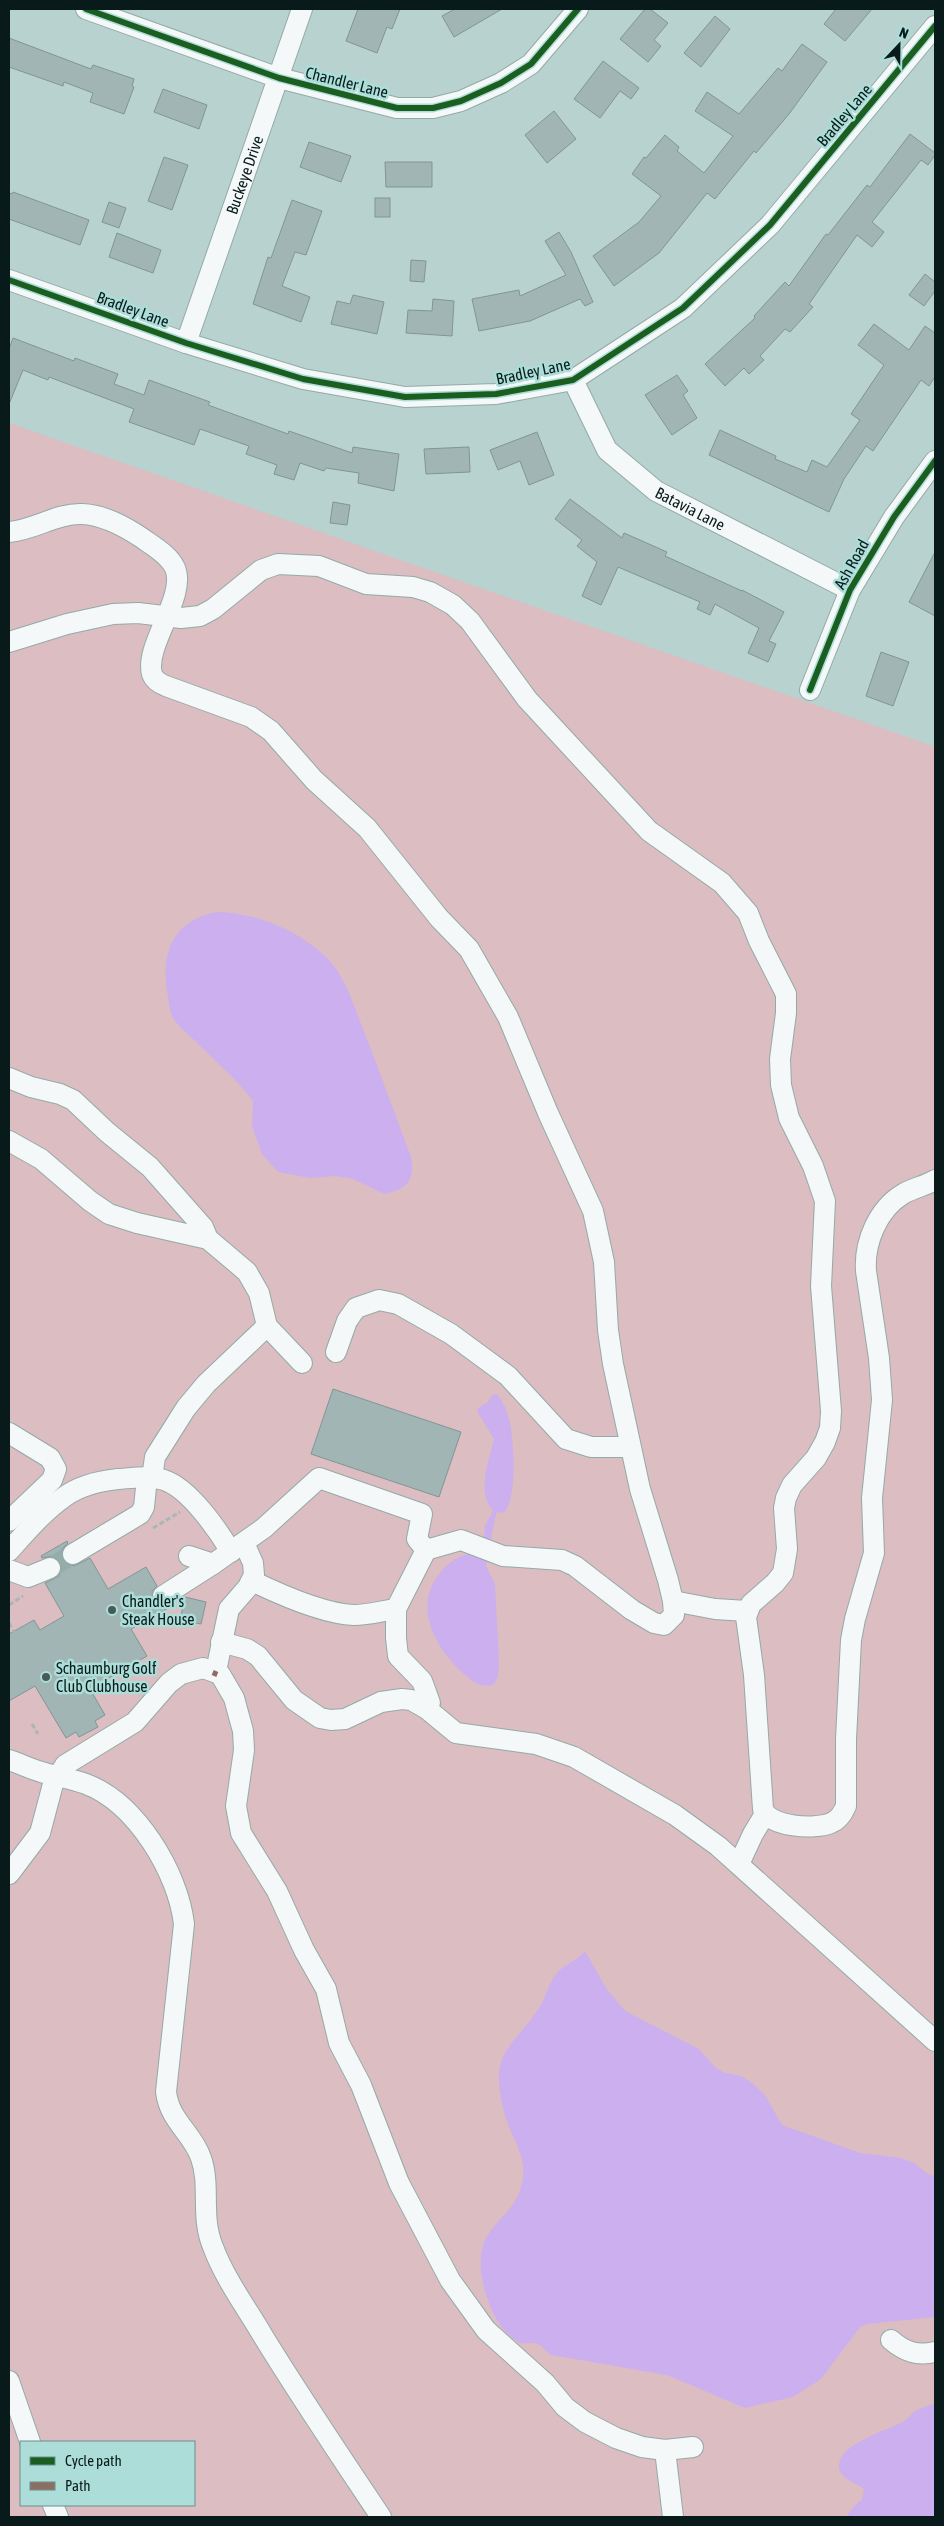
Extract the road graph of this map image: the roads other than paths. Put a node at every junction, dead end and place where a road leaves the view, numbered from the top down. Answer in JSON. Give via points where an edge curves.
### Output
{"nodes":[{"id":1,"x":86,"y":9,"type":"edge"},
{"id":2,"x":302,"y":9,"type":"edge"},
{"id":3,"x":578,"y":9,"type":"edge"},
{"id":4,"x":935,"y":26,"type":"edge"},
{"id":5,"x":279,"y":78,"type":"junction"},
{"id":6,"x":9,"y":280,"type":"edge"},
{"id":7,"x":186,"y":343,"type":"junction"},
{"id":8,"x":573,"y":380,"type":"junction"},
{"id":9,"x":935,"y":461,"type":"edge"},
{"id":10,"x":9,"y":532,"type":"edge"},
{"id":11,"x":850,"y":590,"type":"junction"},
{"id":12,"x":167,"y":616,"type":"junction"},
{"id":13,"x":9,"y":642,"type":"edge"},
{"id":14,"x":810,"y":690,"type":"dead end"},
{"id":15,"x":9,"y":1078,"type":"edge"},
{"id":16,"x":9,"y":1141,"type":"edge"},
{"id":17,"x":935,"y":1180,"type":"edge"},
{"id":18,"x":208,"y":1239,"type":"junction"},
{"id":19,"x":267,"y":1326,"type":"junction"},
{"id":20,"x":336,"y":1352,"type":"dead end"},
{"id":21,"x":302,"y":1363,"type":"dead end"},
{"id":22,"x":9,"y":1433,"type":"edge"},
{"id":23,"x":630,"y":1447,"type":"junction"},
{"id":24,"x":149,"y":1478,"type":"junction"},
{"id":25,"x":9,"y":1521,"type":"edge"},
{"id":26,"x":237,"y":1547,"type":"junction"},
{"id":27,"x":426,"y":1550,"type":"junction"},
{"id":28,"x":9,"y":1551,"type":"edge"},
{"id":29,"x":73,"y":1554,"type":"tunnel mouth"},
{"id":30,"x":189,"y":1556,"type":"dead end"},
{"id":31,"x":213,"y":1564,"type":"junction"},
{"id":32,"x":50,"y":1568,"type":"tunnel mouth"},
{"id":33,"x":9,"y":1570,"type":"edge"},
{"id":34,"x":252,"y":1581,"type":"junction"},
{"id":35,"x":163,"y":1596,"type":"dead end"},
{"id":36,"x":673,"y":1601,"type":"junction"},
{"id":37,"x":396,"y":1608,"type":"junction"},
{"id":38,"x":747,"y":1612,"type":"junction"},
{"id":39,"x":221,"y":1642,"type":"junction"},
{"id":40,"x":216,"y":1671,"type":"junction"},
{"id":41,"x":427,"y":1709,"type":"junction"},
{"id":42,"x":9,"y":1760,"type":"edge"},
{"id":43,"x":57,"y":1776,"type":"junction"},
{"id":44,"x":765,"y":1814,"type":"junction"},
{"id":45,"x":739,"y":1864,"type":"junction"},
{"id":46,"x":9,"y":1874,"type":"edge"},
{"id":47,"x":935,"y":2041,"type":"edge"},
{"id":48,"x":890,"y":2340,"type":"dead end"},
{"id":49,"x":935,"y":2352,"type":"edge"},
{"id":50,"x":9,"y":2380,"type":"edge"},
{"id":51,"x":30,"y":2441,"type":"edge"},
{"id":52,"x":693,"y":2447,"type":"dead end"},
{"id":53,"x":665,"y":2450,"type":"junction"},
{"id":54,"x":381,"y":2517,"type":"edge"},
{"id":55,"x":673,"y":2517,"type":"edge"}],
"edges":[{"from":1,"to":5,"type":"street","name":"Chandler Lane"},
{"from":2,"to":5,"type":"street","name":"Buckeye Drive"},
{"from":3,"to":5,"type":"street","name":"Chandler Lane","via":[[531,64],[501,83],[461,101],[433,108],[397,108]]},
{"from":4,"to":8,"type":"street","name":"Bradley Lane","via":[[770,225],[683,308]]},
{"from":5,"to":7,"type":"street","name":"Buckeye Drive"},
{"from":6,"to":7,"type":"street","name":"Bradley Lane"},
{"from":7,"to":8,"type":"street","name":"Bradley Lane","via":[[303,379],[405,397],[496,394]]},
{"from":8,"to":11,"type":"street","name":"Batavia Lane","via":[[607,450],[656,491]]},
{"from":9,"to":11,"type":"street","name":"Ash Road","via":[[894,517]]},
{"from":10,"to":12,"type":"street","via":[[77,514],[99,517],[125,528],[163,553],[174,566],[178,584]]},
{"from":11,"to":14,"type":"street","name":"Ash Road"},
{"from":12,"to":13,"type":"street","via":[[113,614]]},
{"from":12,"to":23,"type":"street","via":[[152,662],[154,678],[166,686],[251,717],[271,731],[318,784],[367,828],[439,918],[473,954],[481,968],[522,1046],[593,1211],[604,1262],[610,1346]]},
{"from":12,"to":38,"type":"street","via":[[193,618],[206,614],[261,570],[278,564],[319,566],[361,582],[413,587],[438,595],[470,621],[527,699],[626,808],[655,836],[722,883],[748,913],[786,994],[781,1084],[792,1126],[813,1166],[825,1201],[821,1286],[831,1411],[825,1442],[816,1458],[792,1485],[786,1498],[787,1549],[783,1573]]},
{"from":15,"to":18,"type":"street","via":[[60,1094],[78,1104],[159,1177],[202,1227]]},
{"from":16,"to":18,"type":"street","via":[[41,1159],[110,1214]]},
{"from":17,"to":44,"type":"street","via":[[903,1194],[885,1210],[866,1255],[882,1400],[872,1498],[874,1552],[851,1640],[846,1806],[835,1822],[820,1825],[782,1823]]},
{"from":18,"to":19,"type":"street","via":[[247,1272],[259,1293]]},
{"from":19,"to":21,"type":"street"},
{"from":19,"to":24,"type":"street","via":[[192,1400],[154,1457]]},
{"from":20,"to":23,"type":"street","via":[[347,1321],[356,1308],[379,1300],[398,1304],[451,1334],[508,1376],[566,1439],[591,1447]]},
{"from":22,"to":25,"type":"street","via":[[50,1458],[56,1469],[52,1480]]},
{"from":23,"to":36,"type":"street"},
{"from":24,"to":26,"type":"street","via":[[169,1482],[182,1491]]},
{"from":24,"to":28,"type":"street","via":[[111,1480],[77,1490],[49,1509]]},
{"from":24,"to":29,"type":"street","via":[[140,1514]]},
{"from":26,"to":27,"type":"street","via":[[269,1524],[320,1478],[422,1514],[417,1539]]},
{"from":26,"to":31,"type":"street"},
{"from":26,"to":34,"type":"street","via":[[253,1563]]},
{"from":27,"to":36,"type":"street","via":[[461,1540],[503,1556],[569,1562],[632,1610],[660,1625],[668,1623],[674,1615]]},
{"from":27,"to":37,"type":"street"},
{"from":30,"to":31,"type":"street"},
{"from":31,"to":35,"type":"street"},
{"from":32,"to":33,"type":"street","via":[[28,1577]]},
{"from":34,"to":37,"type":"street","via":[[345,1614],[370,1614]]},
{"from":34,"to":39,"type":"street","via":[[229,1609]]},
{"from":36,"to":38,"type":"street"},
{"from":37,"to":41,"type":"street","via":[[398,1656],[422,1681],[430,1703]]},
{"from":38,"to":44,"type":"street"},
{"from":39,"to":40,"type":"street"},
{"from":39,"to":41,"type":"street","via":[[248,1649],[258,1656],[294,1700],[320,1718],[345,1719],[376,1704],[396,1699],[410,1700]]},
{"from":40,"to":43,"type":"street","via":[[203,1668],[181,1674],[135,1722],[65,1765]]},
{"from":40,"to":53,"type":"street","via":[[224,1678],[234,1698],[243,1730],[244,1750],[236,1806],[241,1833],[277,1891],[326,1989],[338,2042],[361,2085],[398,2184],[450,2280],[478,2323],[575,2415],[627,2442]]},
{"from":41,"to":45,"type":"street","via":[[456,1734],[536,1744],[574,1757],[675,1815]]},
{"from":42,"to":43,"type":"street"},
{"from":43,"to":46,"type":"street","via":[[40,1833]]},
{"from":43,"to":54,"type":"street","via":[[87,1784],[116,1802],[141,1828],[164,1863],[184,1924],[166,2092],[174,2118],[202,2159],[208,2235],[225,2274],[277,2362]]},
{"from":44,"to":45,"type":"street"},
{"from":45,"to":47,"type":"street"},
{"from":48,"to":49,"type":"street","via":[[899,2348],[913,2353]]},
{"from":50,"to":51,"type":"street"},
{"from":52,"to":53,"type":"street"},
{"from":53,"to":55,"type":"street"}]}
